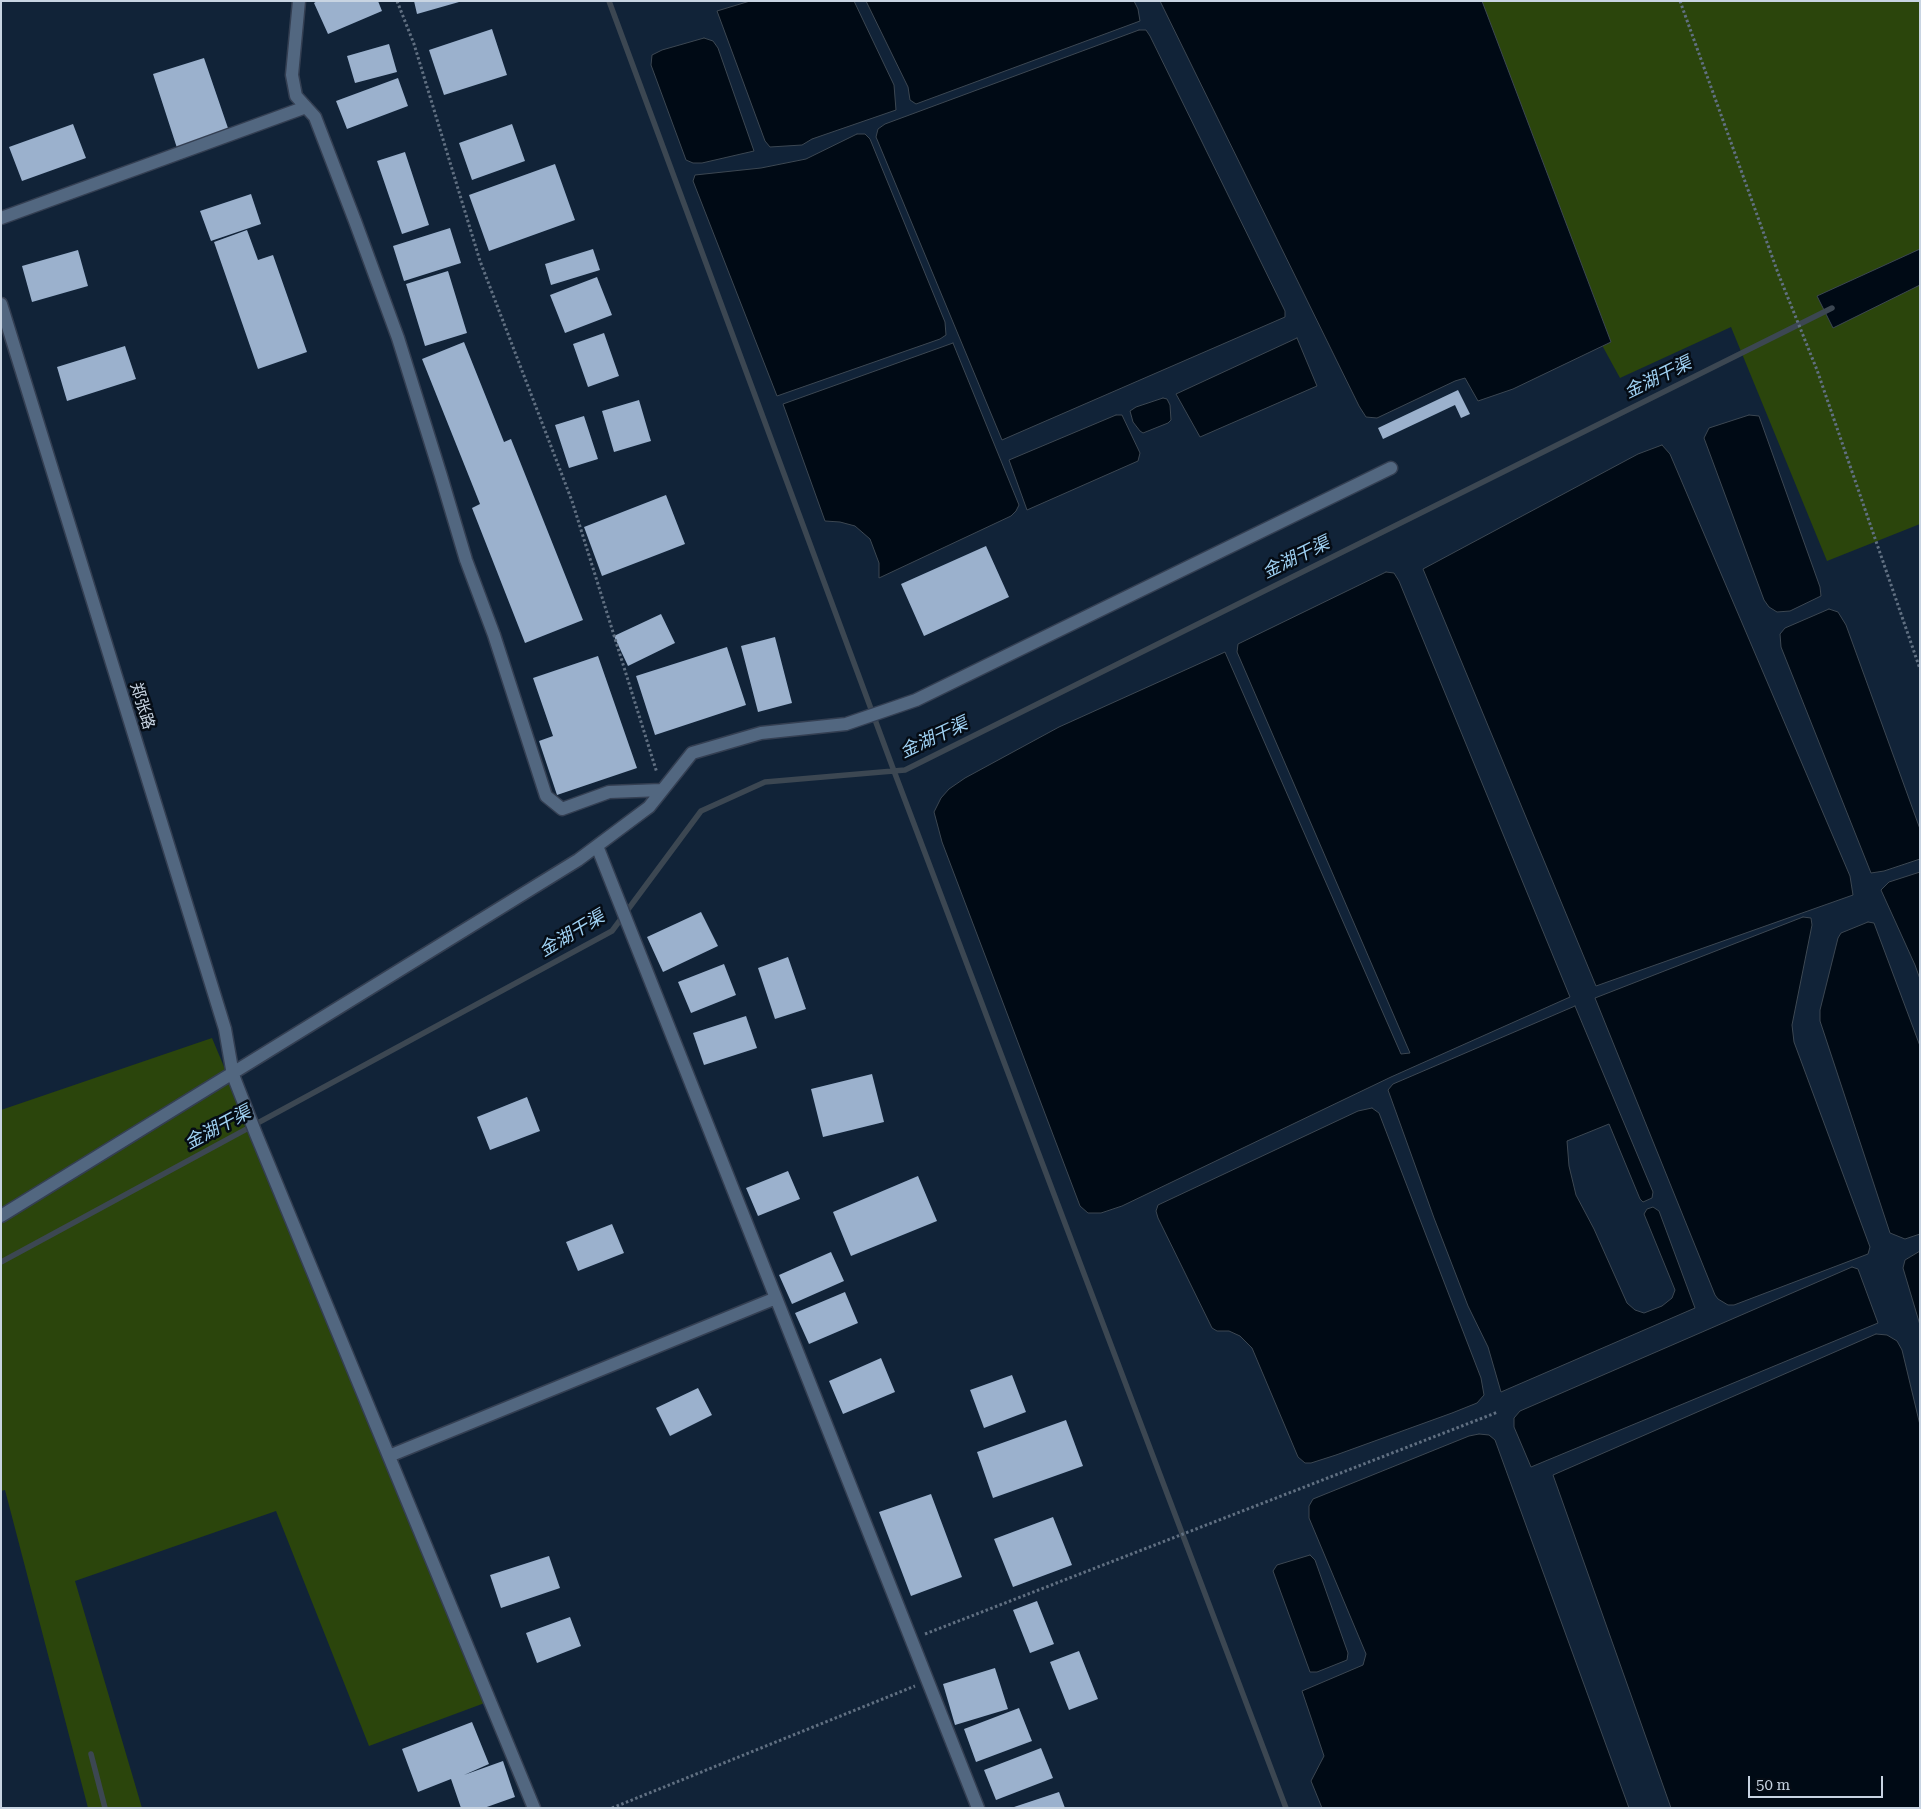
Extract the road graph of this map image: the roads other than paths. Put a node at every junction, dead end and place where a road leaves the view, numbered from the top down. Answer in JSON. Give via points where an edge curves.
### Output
{"nodes":[{"id":1,"x":299,"y":1,"type":"edge"},
{"id":2,"x":306,"y":107,"type":"junction"},
{"id":3,"x":1,"y":218,"type":"edge"},
{"id":4,"x":1,"y":304,"type":"edge"},
{"id":5,"x":1391,"y":468,"type":"dead end"},
{"id":6,"x":662,"y":790,"type":"junction"},
{"id":7,"x":597,"y":846,"type":"junction"},
{"id":8,"x":233,"y":1075,"type":"junction"},
{"id":9,"x":1,"y":1216,"type":"edge"},
{"id":10,"x":776,"y":1298,"type":"junction"},
{"id":11,"x":389,"y":1456,"type":"junction"},
{"id":12,"x":534,"y":1808,"type":"edge"},
{"id":13,"x":978,"y":1808,"type":"edge"}],
"edges":[{"from":1,"to":2,"type":"street","via":[[292,75],[296,96]]},
{"from":2,"to":3,"type":"street"},
{"from":2,"to":6,"type":"street","via":[[315,117],[398,338],[466,560],[546,796],[562,809],[609,792]]},
{"from":4,"to":8,"type":"street","name":"郑张路","via":[[225,1028]]},
{"from":5,"to":6,"type":"street","via":[[916,700],[846,724],[762,733],[692,753]]},
{"from":6,"to":7,"type":"street","via":[[649,807]]},
{"from":7,"to":8,"type":"street"},
{"from":7,"to":10,"type":"street"},
{"from":8,"to":9,"type":"street"},
{"from":8,"to":11,"type":"street","name":"郑张路"},
{"from":10,"to":11,"type":"street"},
{"from":10,"to":13,"type":"street"},
{"from":11,"to":12,"type":"street","name":"郑张路"}]}
